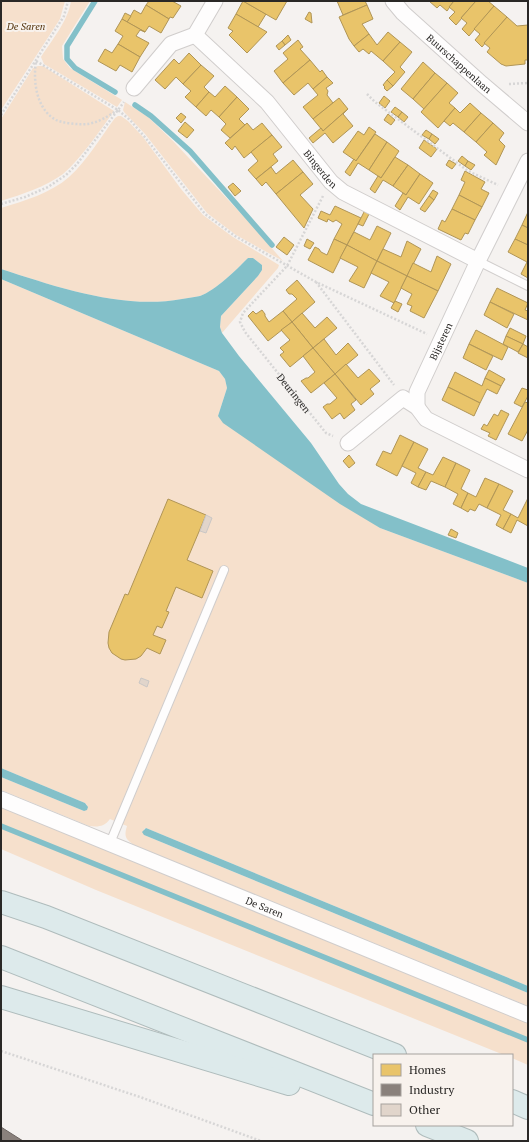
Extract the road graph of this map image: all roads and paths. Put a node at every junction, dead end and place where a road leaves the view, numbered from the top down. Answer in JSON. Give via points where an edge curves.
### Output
{"nodes":[{"id":1,"x":68,"y":1,"type":"edge"},
{"id":2,"x":215,"y":1,"type":"edge"},
{"id":3,"x":392,"y":1,"type":"edge"},
{"id":4,"x":195,"y":35,"type":"junction"},
{"id":5,"x":36,"y":61,"type":"junction"},
{"id":6,"x":134,"y":88,"type":"dead end"},
{"id":7,"x":367,"y":94,"type":"dead end"},
{"id":8,"x":118,"y":110,"type":"junction"},
{"id":9,"x":1,"y":114,"type":"edge"},
{"id":10,"x":528,"y":122,"type":"edge"},
{"id":11,"x":528,"y":161,"type":"edge"},
{"id":12,"x":331,"y":182,"type":"junction"},
{"id":13,"x":513,"y":192,"type":"junction"},
{"id":14,"x":1,"y":204,"type":"edge"},
{"id":15,"x":478,"y":261,"type":"junction"},
{"id":16,"x":287,"y":266,"type":"junction"},
{"id":17,"x":316,"y":282,"type":"junction"},
{"id":18,"x":528,"y":286,"type":"edge"},
{"id":19,"x":441,"y":341,"type":"junction"},
{"id":20,"x":404,"y":398,"type":"junction"},
{"id":21,"x":417,"y":407,"type":"junction"},
{"id":22,"x":348,"y":443,"type":"joint"},
{"id":23,"x":528,"y":470,"type":"edge"},
{"id":24,"x":224,"y":570,"type":"dead end"},
{"id":25,"x":1,"y":799,"type":"edge"},
{"id":26,"x":110,"y":843,"type":"junction"},
{"id":27,"x":1,"y":894,"type":"edge"},
{"id":28,"x":1,"y":902,"type":"edge"},
{"id":29,"x":46,"y":917,"type":"junction"},
{"id":30,"x":1,"y":957,"type":"edge"},
{"id":31,"x":1,"y":997,"type":"edge"},
{"id":32,"x":528,"y":1015,"type":"edge"},
{"id":33,"x":1,"y":1051,"type":"edge"},
{"id":34,"x":392,"y":1054,"type":"edge"},
{"id":35,"x":513,"y":1102,"type":"edge"},
{"id":36,"x":373,"y":1104,"type":"edge"},
{"id":37,"x":528,"y":1108,"type":"edge"},
{"id":38,"x":373,"y":1110,"type":"edge"},
{"id":39,"x":436,"y":1128,"type":"edge"},
{"id":40,"x":261,"y":1141,"type":"edge"},
{"id":41,"x":467,"y":1141,"type":"edge"}],
"edges":[{"from":1,"to":5,"type":"path","via":[[64,16]]},
{"from":2,"to":4,"type":"street"},
{"from":3,"to":10,"type":"street","name":"Buurschappenlaan"},
{"from":4,"to":6,"type":"street","via":[[171,44]]},
{"from":4,"to":12,"type":"street","name":"Bingerden","via":[[267,102]]},
{"from":5,"to":8,"type":"path"},
{"from":5,"to":8,"type":"path","via":[[36,89],[40,101],[56,121],[87,124],[100,121]]},
{"from":5,"to":9,"type":"path"},
{"from":7,"to":13,"type":"path","via":[[468,171]]},
{"from":8,"to":14,"type":"path","via":[[66,175],[48,187]]},
{"from":8,"to":16,"type":"path","via":[[144,136],[205,214],[235,236]]},
{"from":11,"to":13,"type":"street","name":"Bijsteren"},
{"from":12,"to":15,"type":"street","name":"Bingerden","via":[[343,192]]},
{"from":12,"to":16,"type":"path","name":"Deuringen"},
{"from":13,"to":15,"type":"street","name":"Bijsteren"},
{"from":15,"to":18,"type":"lane"},
{"from":15,"to":19,"type":"street","name":"Bijsteren"},
{"from":16,"to":17,"type":"path"},
{"from":16,"to":22,"type":"path","name":"Deuringen","via":[[243,313],[240,322],[245,332],[326,433]]},
{"from":17,"to":19,"type":"path"},
{"from":17,"to":20,"type":"path"},
{"from":19,"to":21,"type":"street","name":"Bijsteren","via":[[417,392]]},
{"from":20,"to":21,"type":"street"},
{"from":20,"to":22,"type":"street"},
{"from":21,"to":23,"type":"street","via":[[426,419]]},
{"from":24,"to":26,"type":"lane"},
{"from":25,"to":26,"type":"street","name":"De Saren"},
{"from":26,"to":32,"type":"street","name":"De Saren"},
{"from":27,"to":29,"type":"highway"},
{"from":28,"to":29,"type":"highway"},
{"from":29,"to":34,"type":"highway"},
{"from":30,"to":36,"type":"highway"},
{"from":31,"to":38,"type":"highway"},
{"from":33,"to":40,"type":"path"},
{"from":35,"to":37,"type":"highway"},
{"from":39,"to":41,"type":"highway"}]}
